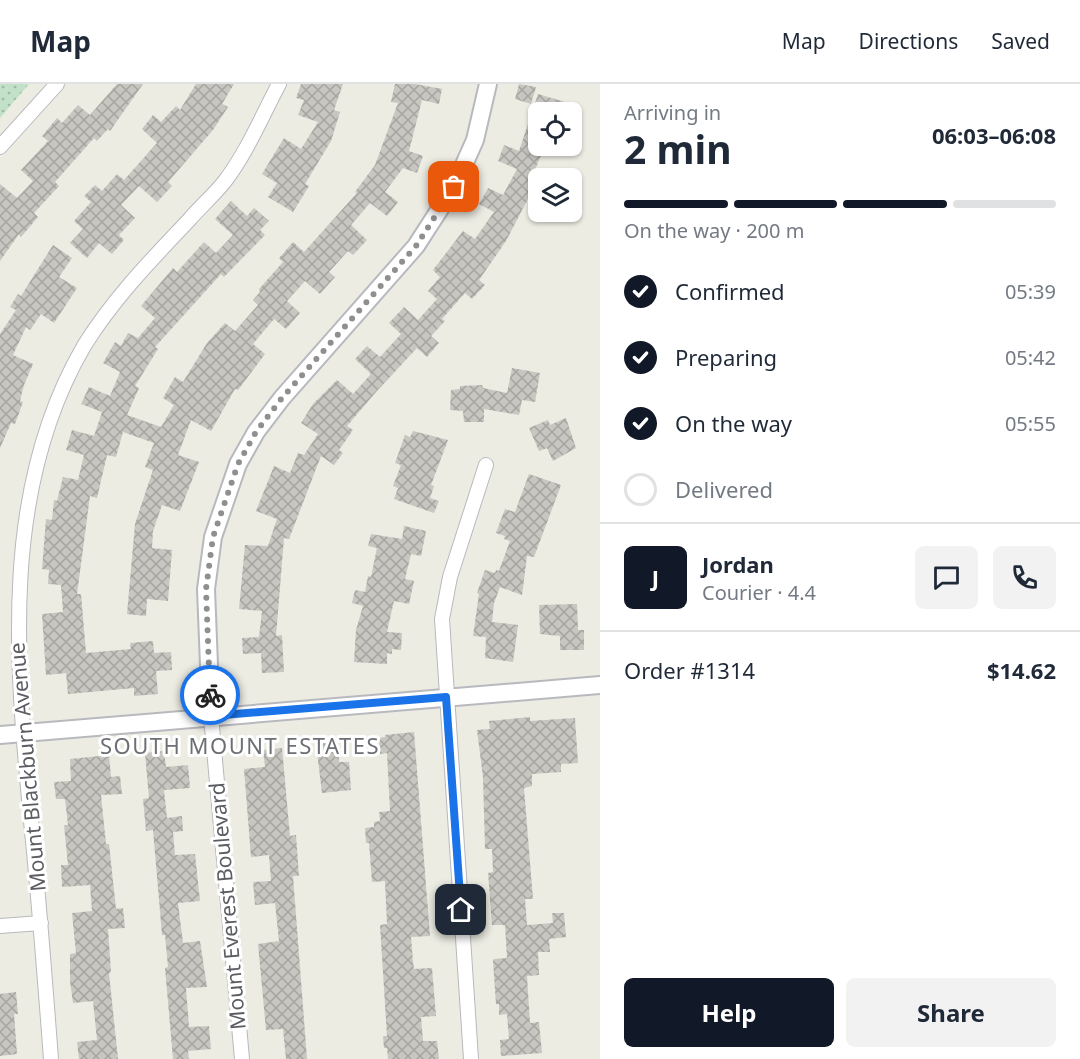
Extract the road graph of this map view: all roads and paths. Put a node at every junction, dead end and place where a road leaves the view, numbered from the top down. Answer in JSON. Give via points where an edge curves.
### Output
{"nodes":[{"id":1,"x":57,"y":84,"type":"edge"},
{"id":2,"x":279,"y":84,"type":"edge"},
{"id":3,"x":488,"y":84,"type":"edge"},
{"id":4,"x":0,"y":147,"type":"edge"},
{"id":5,"x":486,"y":465,"type":"dead end"},
{"id":6,"x":600,"y":685,"type":"edge"},
{"id":7,"x":446,"y":697,"type":"junction"},
{"id":8,"x":211,"y":716,"type":"junction"},
{"id":9,"x":22,"y":733,"type":"junction"},
{"id":10,"x":0,"y":735,"type":"edge"},
{"id":11,"x":41,"y":923,"type":"junction"},
{"id":12,"x":0,"y":926,"type":"edge"},
{"id":13,"x":51,"y":1059,"type":"edge"},
{"id":14,"x":242,"y":1059,"type":"edge"},
{"id":15,"x":471,"y":1059,"type":"edge"}],
"edges":[{"from":1,"to":4,"type":"street"},
{"from":2,"to":9,"type":"street","name":"Mount Blackburn Avenue","via":[[225,181],[125,288],[83,347],[52,410],[30,475],[21,531],[17,639]]},
{"from":3,"to":8,"type":"street","name":"Mount Everest Boulevard","via":[[475,140],[454,187],[416,246],[282,398],[238,464],[213,537],[206,589]]},
{"from":5,"to":7,"type":"street","via":[[450,577],[442,620]]},
{"from":6,"to":7,"type":"street"},
{"from":7,"to":8,"type":"street"},
{"from":7,"to":15,"type":"street"},
{"from":8,"to":9,"type":"street"},
{"from":8,"to":14,"type":"street","name":"Mount Everest Boulevard"},
{"from":9,"to":10,"type":"street"},
{"from":9,"to":11,"type":"street","name":"Mount Blackburn Avenue"},
{"from":11,"to":12,"type":"street"},
{"from":11,"to":13,"type":"street","name":"Mount Blackburn Avenue"}]}
